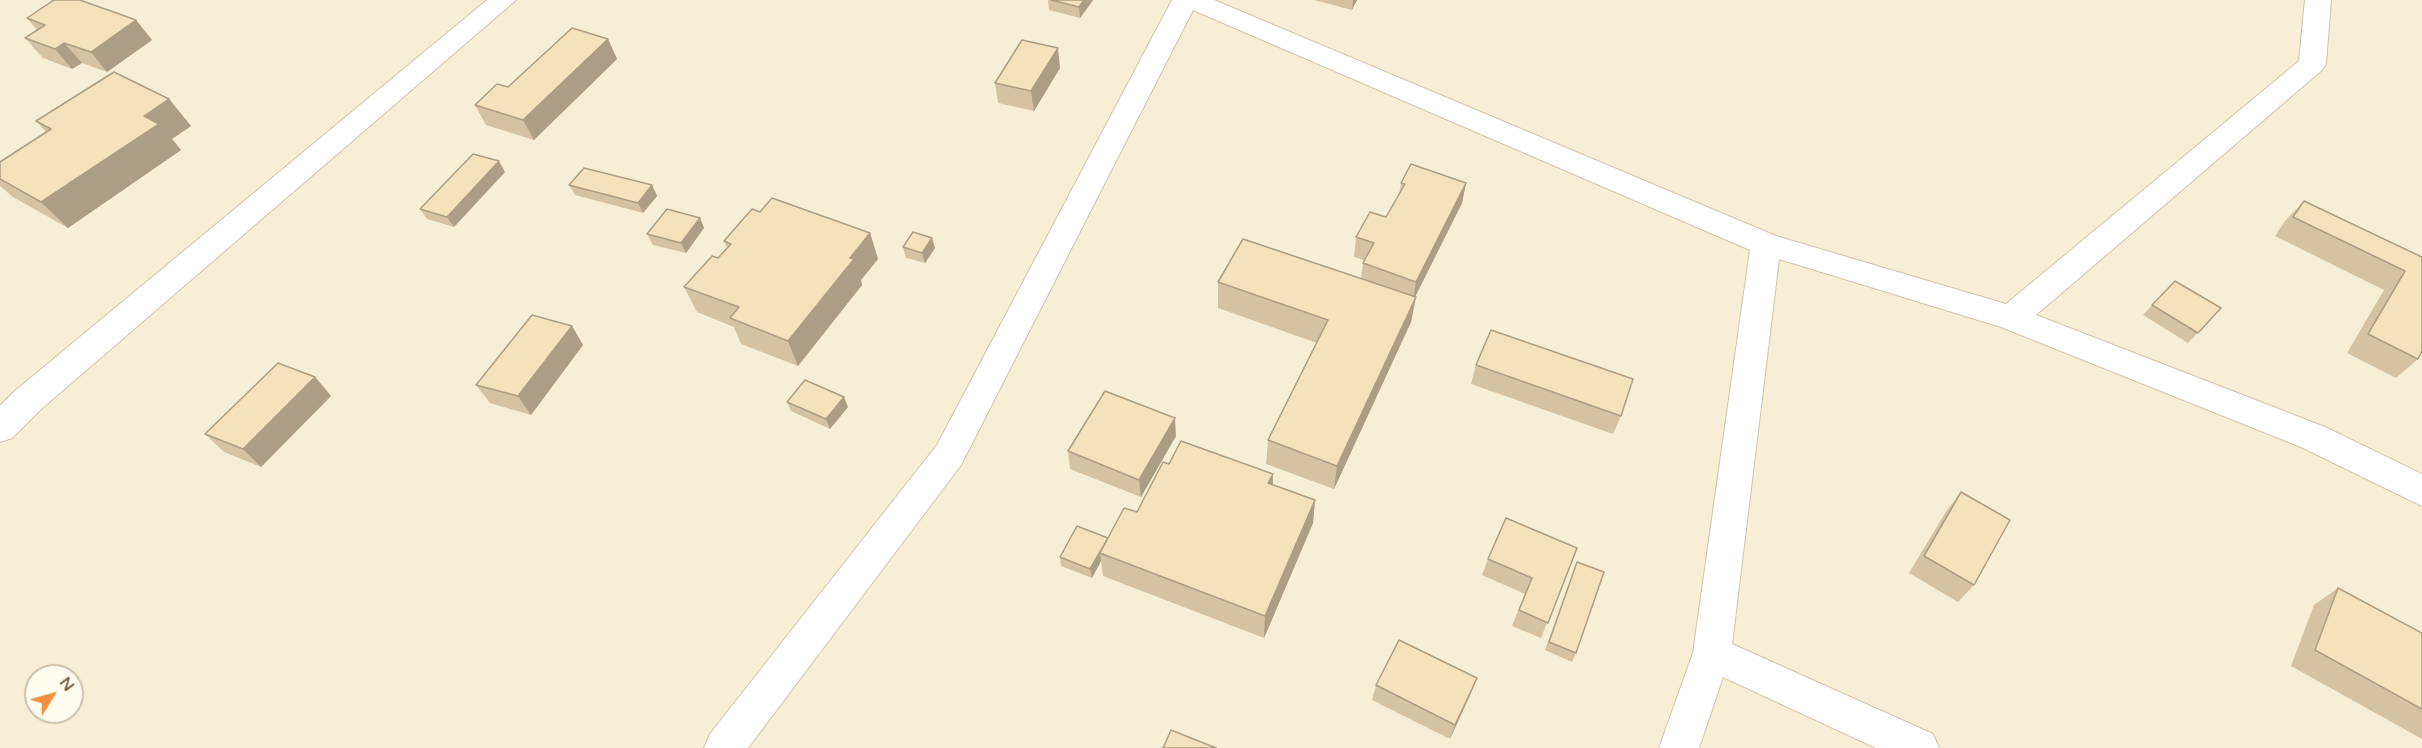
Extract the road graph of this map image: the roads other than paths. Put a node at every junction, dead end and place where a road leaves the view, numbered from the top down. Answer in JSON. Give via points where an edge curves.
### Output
{"nodes":[{"id":1,"x":503,"y":0,"type":"edge"},
{"id":2,"x":1185,"y":0,"type":"edge"},
{"id":3,"x":1191,"y":0,"type":"edge"},
{"id":4,"x":2318,"y":0,"type":"edge"},
{"id":5,"x":1766,"y":244,"type":"junction"},
{"id":6,"x":2011,"y":318,"type":"junction"},
{"id":7,"x":0,"y":428,"type":"edge"},
{"id":8,"x":2422,"y":491,"type":"edge"},
{"id":9,"x":1712,"y":653,"type":"junction"},
{"id":10,"x":724,"y":748,"type":"edge"},
{"id":11,"x":1679,"y":748,"type":"edge"},
{"id":12,"x":1919,"y":748,"type":"edge"}],
"edges":[{"from":1,"to":7,"type":"street","via":[[46,384]]},
{"from":2,"to":10,"type":"street","via":[[949,455]]},
{"from":3,"to":5,"type":"street"},
{"from":4,"to":6,"type":"street","via":[[2312,64]]},
{"from":5,"to":6,"type":"street"},
{"from":5,"to":9,"type":"street"},
{"from":6,"to":8,"type":"street","via":[[2313,437]]},
{"from":9,"to":11,"type":"street"},
{"from":9,"to":12,"type":"street"}]}
